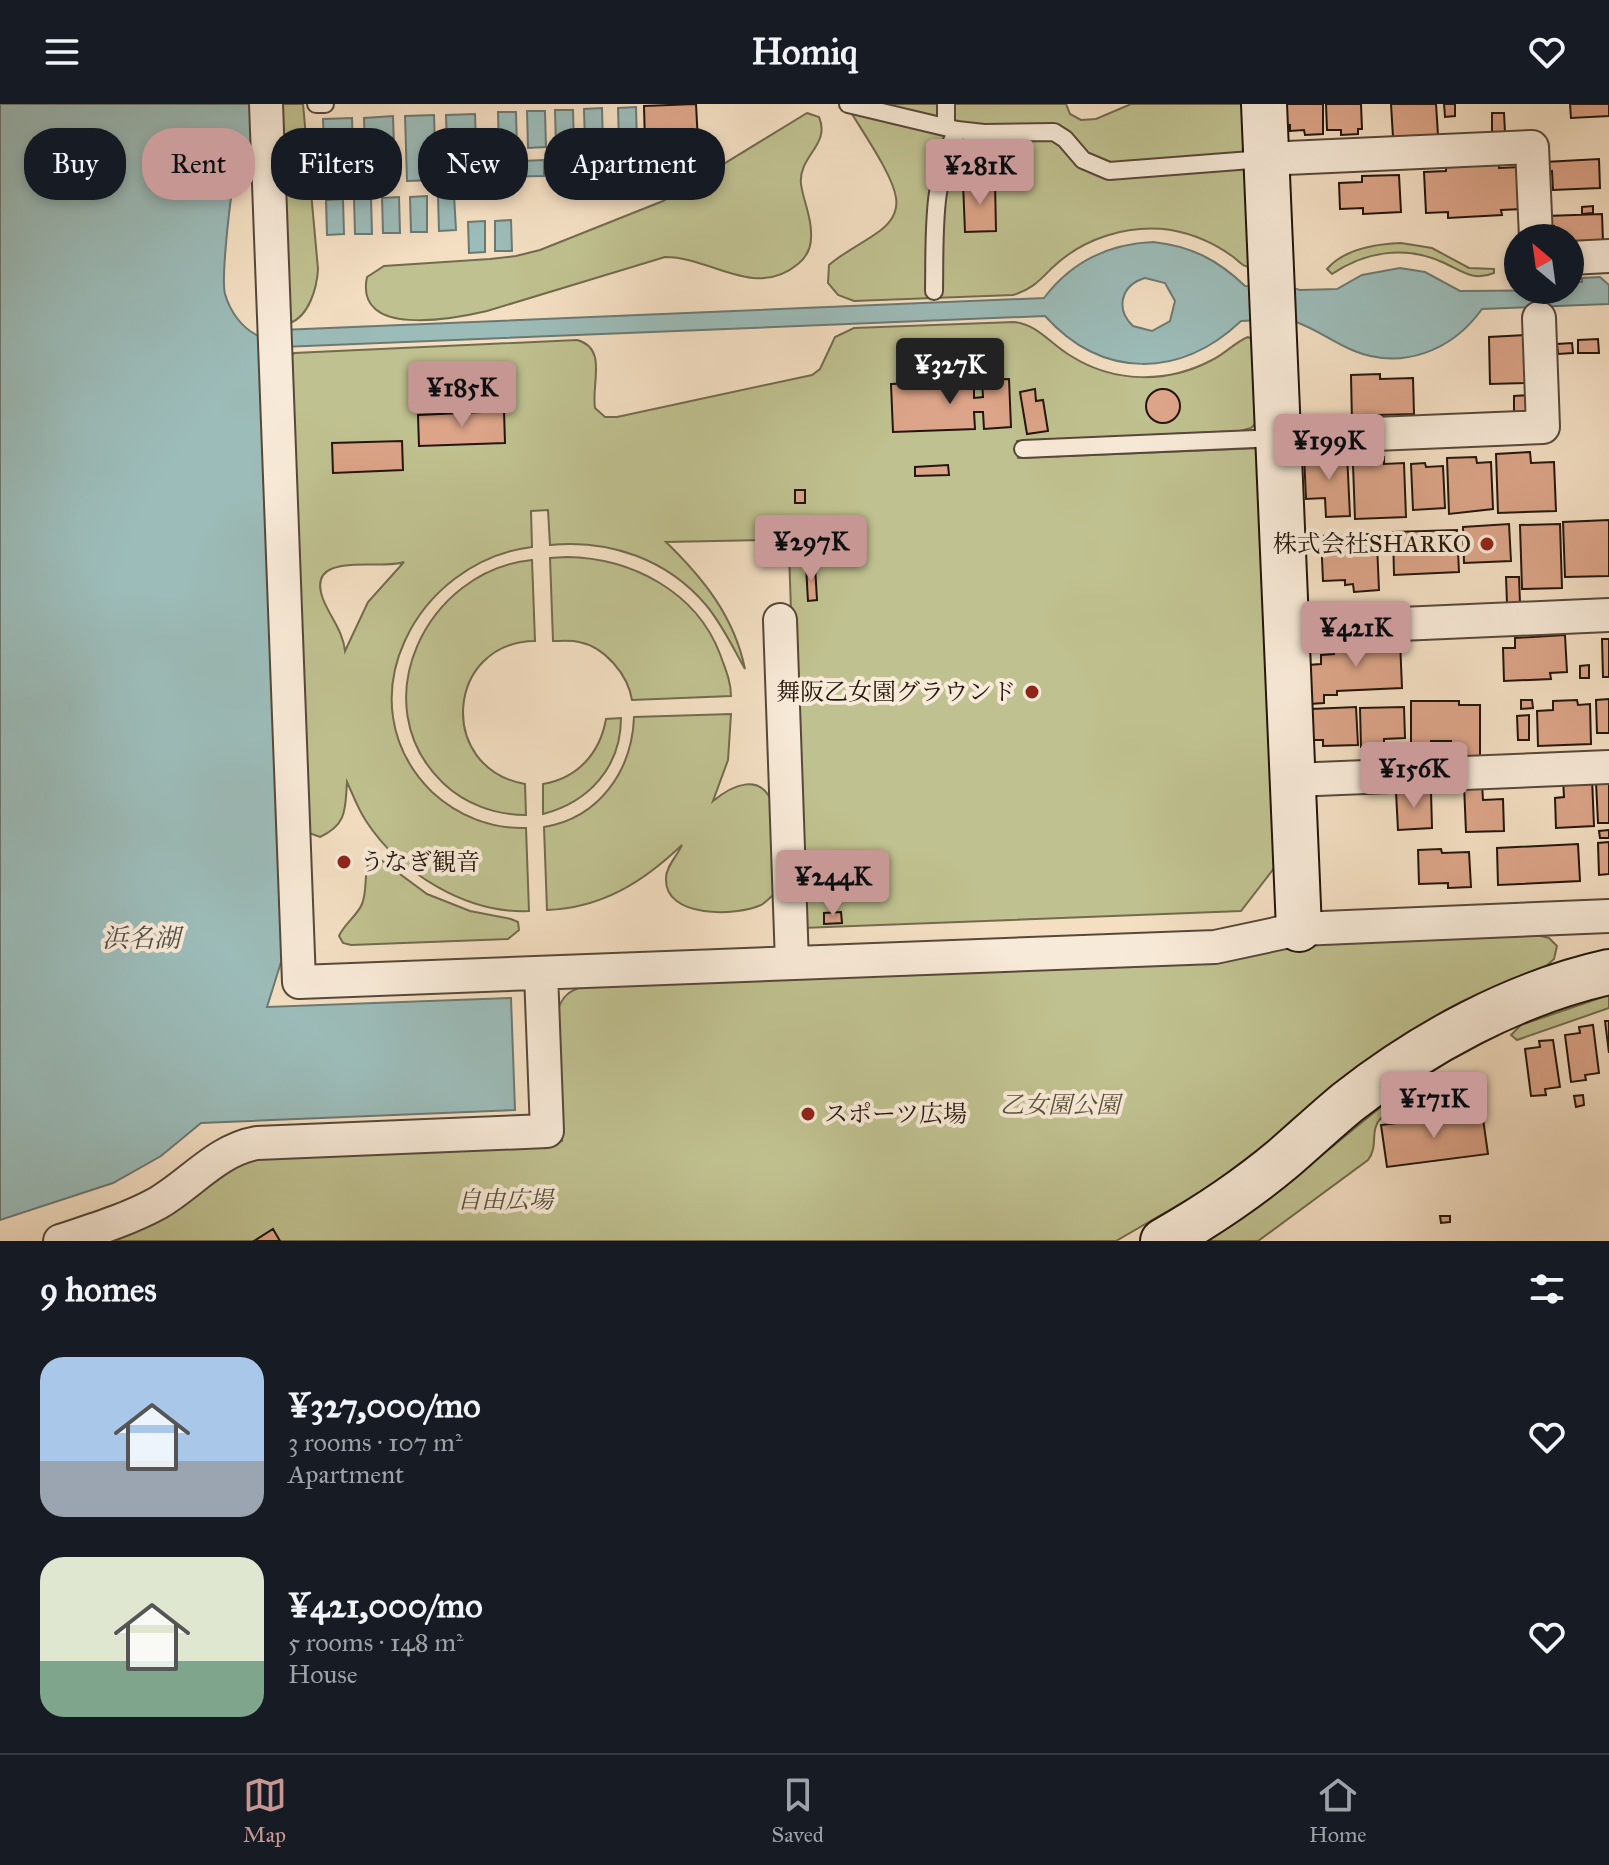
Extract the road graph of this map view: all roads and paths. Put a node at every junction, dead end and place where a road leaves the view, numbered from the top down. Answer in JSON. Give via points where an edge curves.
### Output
{"nodes":[{"id":1,"x":266,"y":104,"type":"edge"},
{"id":2,"x":316,"y":104,"type":"edge"},
{"id":3,"x":325,"y":104,"type":"edge"},
{"id":4,"x":848,"y":104,"type":"edge"},
{"id":5,"x":946,"y":104,"type":"edge"},
{"id":6,"x":1264,"y":104,"type":"edge"},
{"id":7,"x":951,"y":128,"type":"junction"},
{"id":8,"x":1266,"y":159,"type":"junction"},
{"id":9,"x":1535,"y":224,"type":"edge"},
{"id":10,"x":1609,"y":256,"type":"edge"},
{"id":11,"x":1584,"y":257,"type":"edge"},
{"id":12,"x":934,"y":291,"type":"dead end"},
{"id":13,"x":1539,"y":318,"type":"dead end"},
{"id":14,"x":1278,"y":438,"type":"junction"},
{"id":15,"x":1023,"y":449,"type":"dead end"},
{"id":16,"x":1609,"y":615,"type":"edge"},
{"id":17,"x":780,"y":620,"type":"dead end"},
{"id":18,"x":1286,"y":629,"type":"junction"},
{"id":19,"x":1609,"y":767,"type":"edge"},
{"id":20,"x":1292,"y":780,"type":"junction"},
{"id":21,"x":1609,"y":916,"type":"edge"},
{"id":22,"x":1299,"y":929,"type":"junction"},
{"id":23,"x":792,"y":963,"type":"junction"},
{"id":24,"x":1609,"y":972,"type":"edge"},
{"id":25,"x":541,"y":973,"type":"junction"},
{"id":26,"x":60,"y":1241,"type":"edge"},
{"id":27,"x":1163,"y":1241,"type":"edge"}],
"edges":[{"from":1,"to":25,"type":"street","via":[[299,982]]},
{"from":2,"to":3,"type":"lane"},
{"from":4,"to":7,"type":"lane"},
{"from":5,"to":7,"type":"lane"},
{"from":6,"to":8,"type":"street"},
{"from":7,"to":8,"type":"lane","via":[[1054,132],[1083,160],[1109,171]]},
{"from":7,"to":12,"type":"lane","via":[[937,190]]},
{"from":8,"to":9,"type":"street","via":[[1532,147]]},
{"from":8,"to":14,"type":"street"},
{"from":10,"to":11,"type":"street"},
{"from":13,"to":14,"type":"street","via":[[1543,427]]},
{"from":14,"to":15,"type":"lane"},
{"from":14,"to":18,"type":"street"},
{"from":16,"to":18,"type":"street"},
{"from":17,"to":23,"type":"street"},
{"from":18,"to":20,"type":"street"},
{"from":19,"to":20,"type":"street"},
{"from":20,"to":22,"type":"street"},
{"from":21,"to":22,"type":"street"},
{"from":22,"to":23,"type":"street","via":[[1215,947]]},
{"from":23,"to":25,"type":"street"},
{"from":24,"to":27,"type":"street","via":[[1512,1005],[1427,1048],[1348,1102],[1222,1205]]},
{"from":25,"to":26,"type":"street","via":[[547,1131],[238,1146],[156,1203]]}]}
